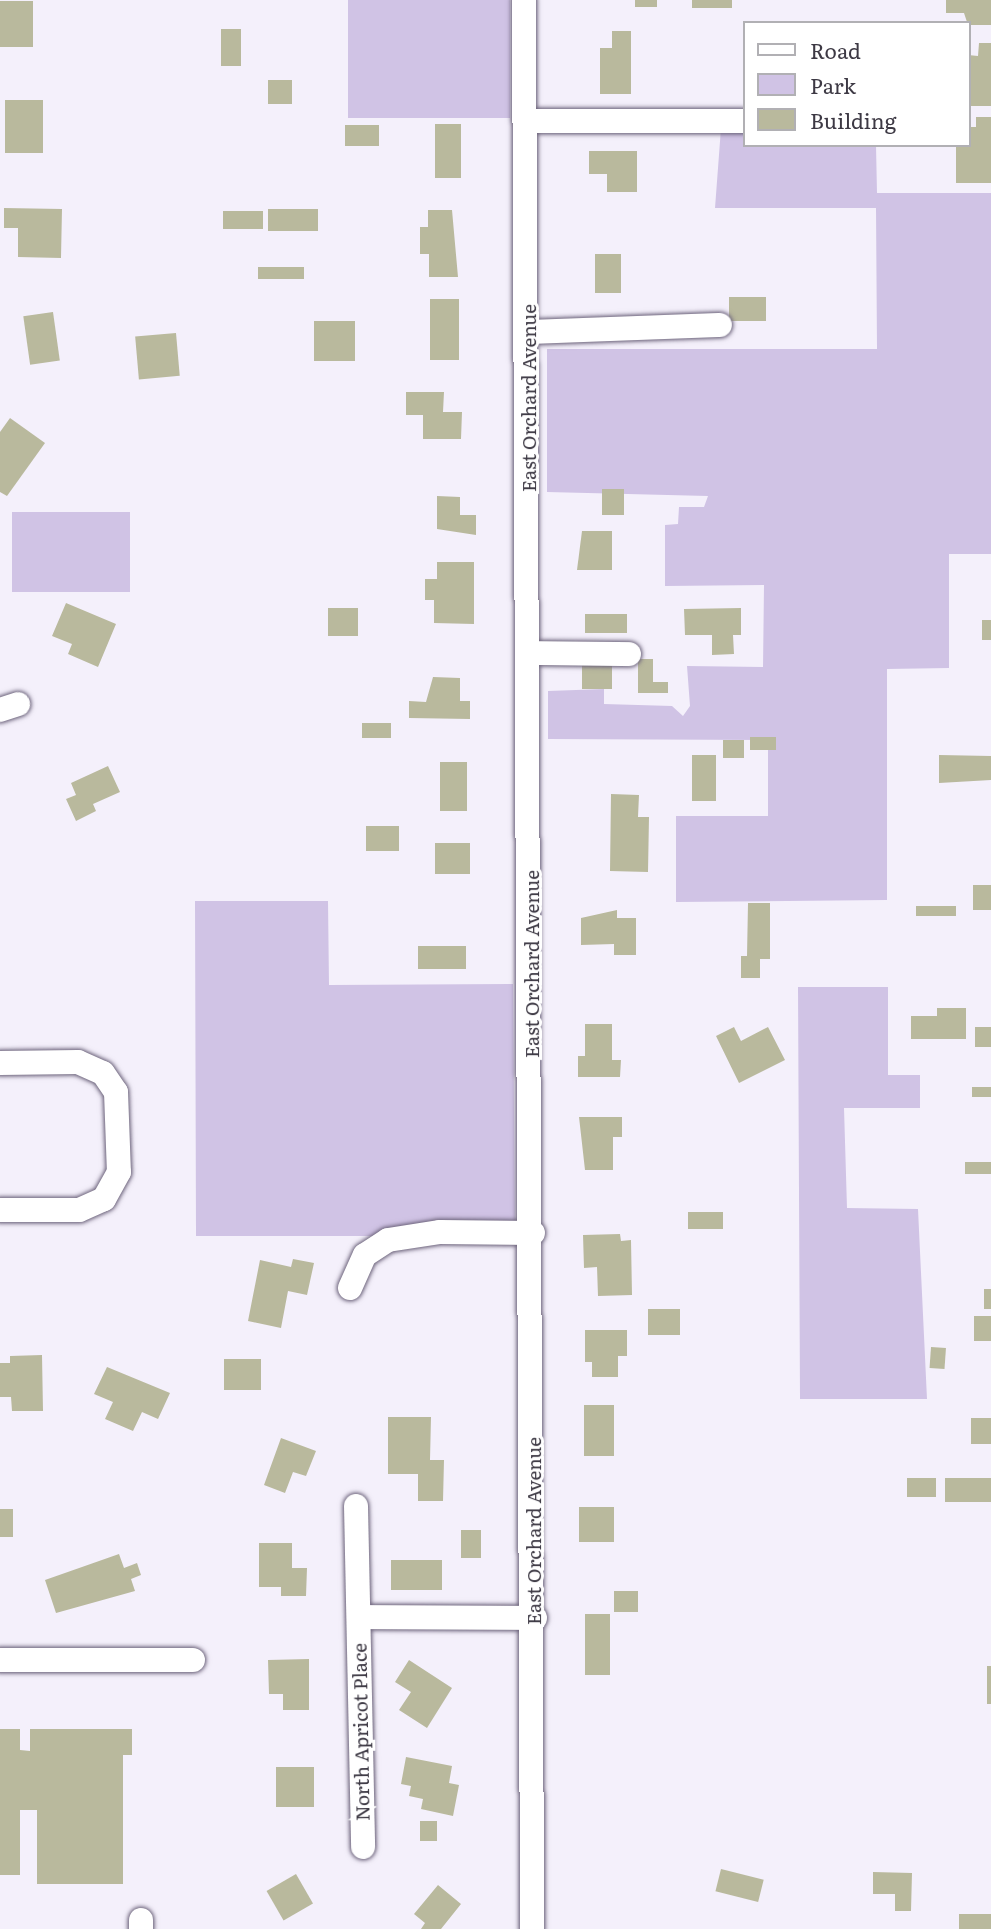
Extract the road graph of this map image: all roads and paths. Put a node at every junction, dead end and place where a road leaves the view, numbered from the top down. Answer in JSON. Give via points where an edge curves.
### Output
{"nodes":[{"id":1,"x":524,"y":0,"type":"edge"},
{"id":2,"x":526,"y":121,"type":"junction"},
{"id":3,"x":743,"y":121,"type":"edge"},
{"id":4,"x":720,"y":325,"type":"dead end"},
{"id":5,"x":528,"y":332,"type":"junction"},
{"id":6,"x":530,"y":653,"type":"junction"},
{"id":7,"x":629,"y":654,"type":"dead end"},
{"id":8,"x":0,"y":1063,"type":"edge"},
{"id":9,"x":0,"y":1209,"type":"edge"},
{"id":10,"x":533,"y":1233,"type":"junction"},
{"id":11,"x":350,"y":1288,"type":"dead end"},
{"id":12,"x":356,"y":1506,"type":"dead end"},
{"id":13,"x":359,"y":1617,"type":"junction"},
{"id":14,"x":535,"y":1618,"type":"junction"},
{"id":15,"x":0,"y":1660,"type":"edge"},
{"id":16,"x":192,"y":1660,"type":"dead end"},
{"id":17,"x":363,"y":1847,"type":"dead end"},
{"id":18,"x":532,"y":1929,"type":"edge"}],
"edges":[{"from":1,"to":2,"type":"street","name":"East Orchard Avenue"},
{"from":2,"to":3,"type":"street"},
{"from":2,"to":5,"type":"street","name":"East Orchard Avenue"},
{"from":4,"to":5,"type":"street"},
{"from":5,"to":6,"type":"street","name":"East Orchard Avenue"},
{"from":6,"to":7,"type":"street"},
{"from":6,"to":10,"type":"street","name":"East Orchard Avenue"},
{"from":8,"to":9,"type":"street","via":[[78,1062],[103,1073],[116,1092],[119,1172],[104,1199],[79,1210]]},
{"from":10,"to":11,"type":"street","via":[[440,1232],[388,1240],[365,1255]]},
{"from":10,"to":14,"type":"street","name":"East Orchard Avenue"},
{"from":12,"to":13,"type":"street","name":"North Apricot Place"},
{"from":13,"to":14,"type":"street","name":"North Apricot Place"},
{"from":13,"to":17,"type":"street","name":"North Apricot Place"},
{"from":14,"to":18,"type":"street","name":"East Orchard Avenue"},
{"from":15,"to":16,"type":"street"}]}
